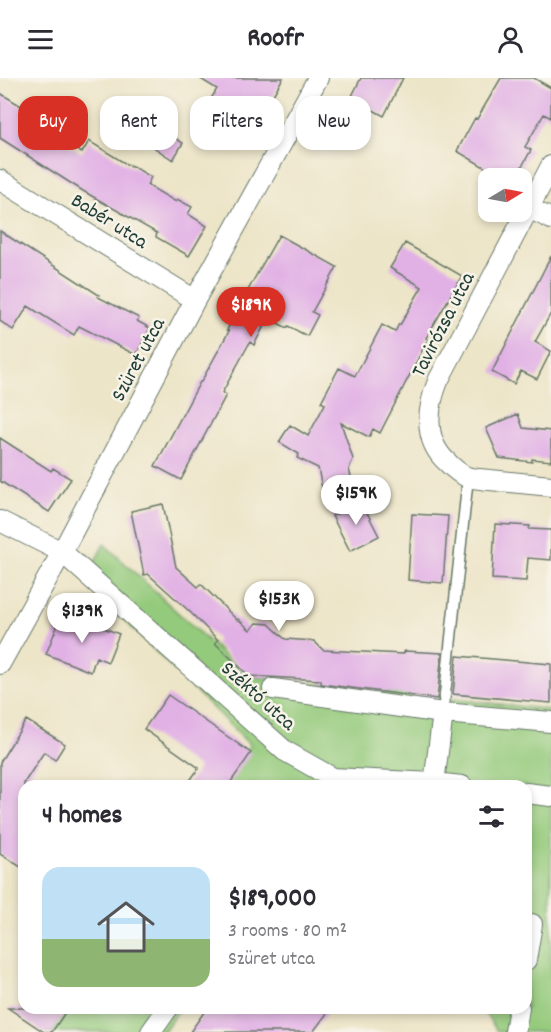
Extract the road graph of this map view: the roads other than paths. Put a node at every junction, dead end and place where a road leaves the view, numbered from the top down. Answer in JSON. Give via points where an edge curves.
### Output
{"nodes":[{"id":1,"x":318,"y":78,"type":"edge"},
{"id":2,"x":551,"y":166,"type":"edge"},
{"id":3,"x":0,"y":180,"type":"edge"},
{"id":4,"x":532,"y":202,"type":"edge"},
{"id":5,"x":532,"y":210,"type":"edge"},
{"id":6,"x":551,"y":219,"type":"edge"},
{"id":7,"x":522,"y":222,"type":"edge"},
{"id":8,"x":195,"y":300,"type":"junction"},
{"id":9,"x":468,"y":477,"type":"junction"},
{"id":10,"x":551,"y":486,"type":"edge"},
{"id":11,"x":0,"y":520,"type":"edge"},
{"id":12,"x":62,"y":552,"type":"junction"},
{"id":13,"x":0,"y":664,"type":"edge"},
{"id":14,"x":273,"y":689,"type":"dead end"},
{"id":15,"x":443,"y":713,"type":"junction"},
{"id":16,"x":551,"y":722,"type":"edge"},
{"id":17,"x":327,"y":780,"type":"edge"},
{"id":18,"x":434,"y":780,"type":"edge"},
{"id":19,"x":532,"y":794,"type":"edge"},
{"id":20,"x":551,"y":796,"type":"edge"},
{"id":21,"x":164,"y":1014,"type":"edge"},
{"id":22,"x":518,"y":1014,"type":"edge"},
{"id":23,"x":151,"y":1032,"type":"edge"},
{"id":24,"x":515,"y":1032,"type":"edge"}],
"edges":[{"from":1,"to":8,"type":"street","name":"Szüret utca"},
{"from":2,"to":4,"type":"street","name":"Tavirózsa utca"},
{"from":3,"to":8,"type":"street","name":"Babér utca"},
{"from":5,"to":6,"type":"street"},
{"from":7,"to":9,"type":"street","name":"Tavirózsa utca","via":[[438,381],[431,402],[429,426],[435,447],[447,463]]},
{"from":8,"to":12,"type":"street","name":"Szüret utca"},
{"from":9,"to":10,"type":"street","name":"Tavirózsa utca"},
{"from":9,"to":15,"type":"lane"},
{"from":11,"to":12,"type":"street","name":"Széktó utca"},
{"from":12,"to":13,"type":"street","name":"Szüret utca"},
{"from":12,"to":17,"type":"street","name":"Széktó utca","via":[[285,751]]},
{"from":14,"to":15,"type":"street","name":"Széktó utca"},
{"from":15,"to":16,"type":"street","name":"Széktó utca"},
{"from":15,"to":18,"type":"street"},
{"from":19,"to":20,"type":"street"},
{"from":21,"to":23,"type":"street"},
{"from":22,"to":24,"type":"street"}]}
